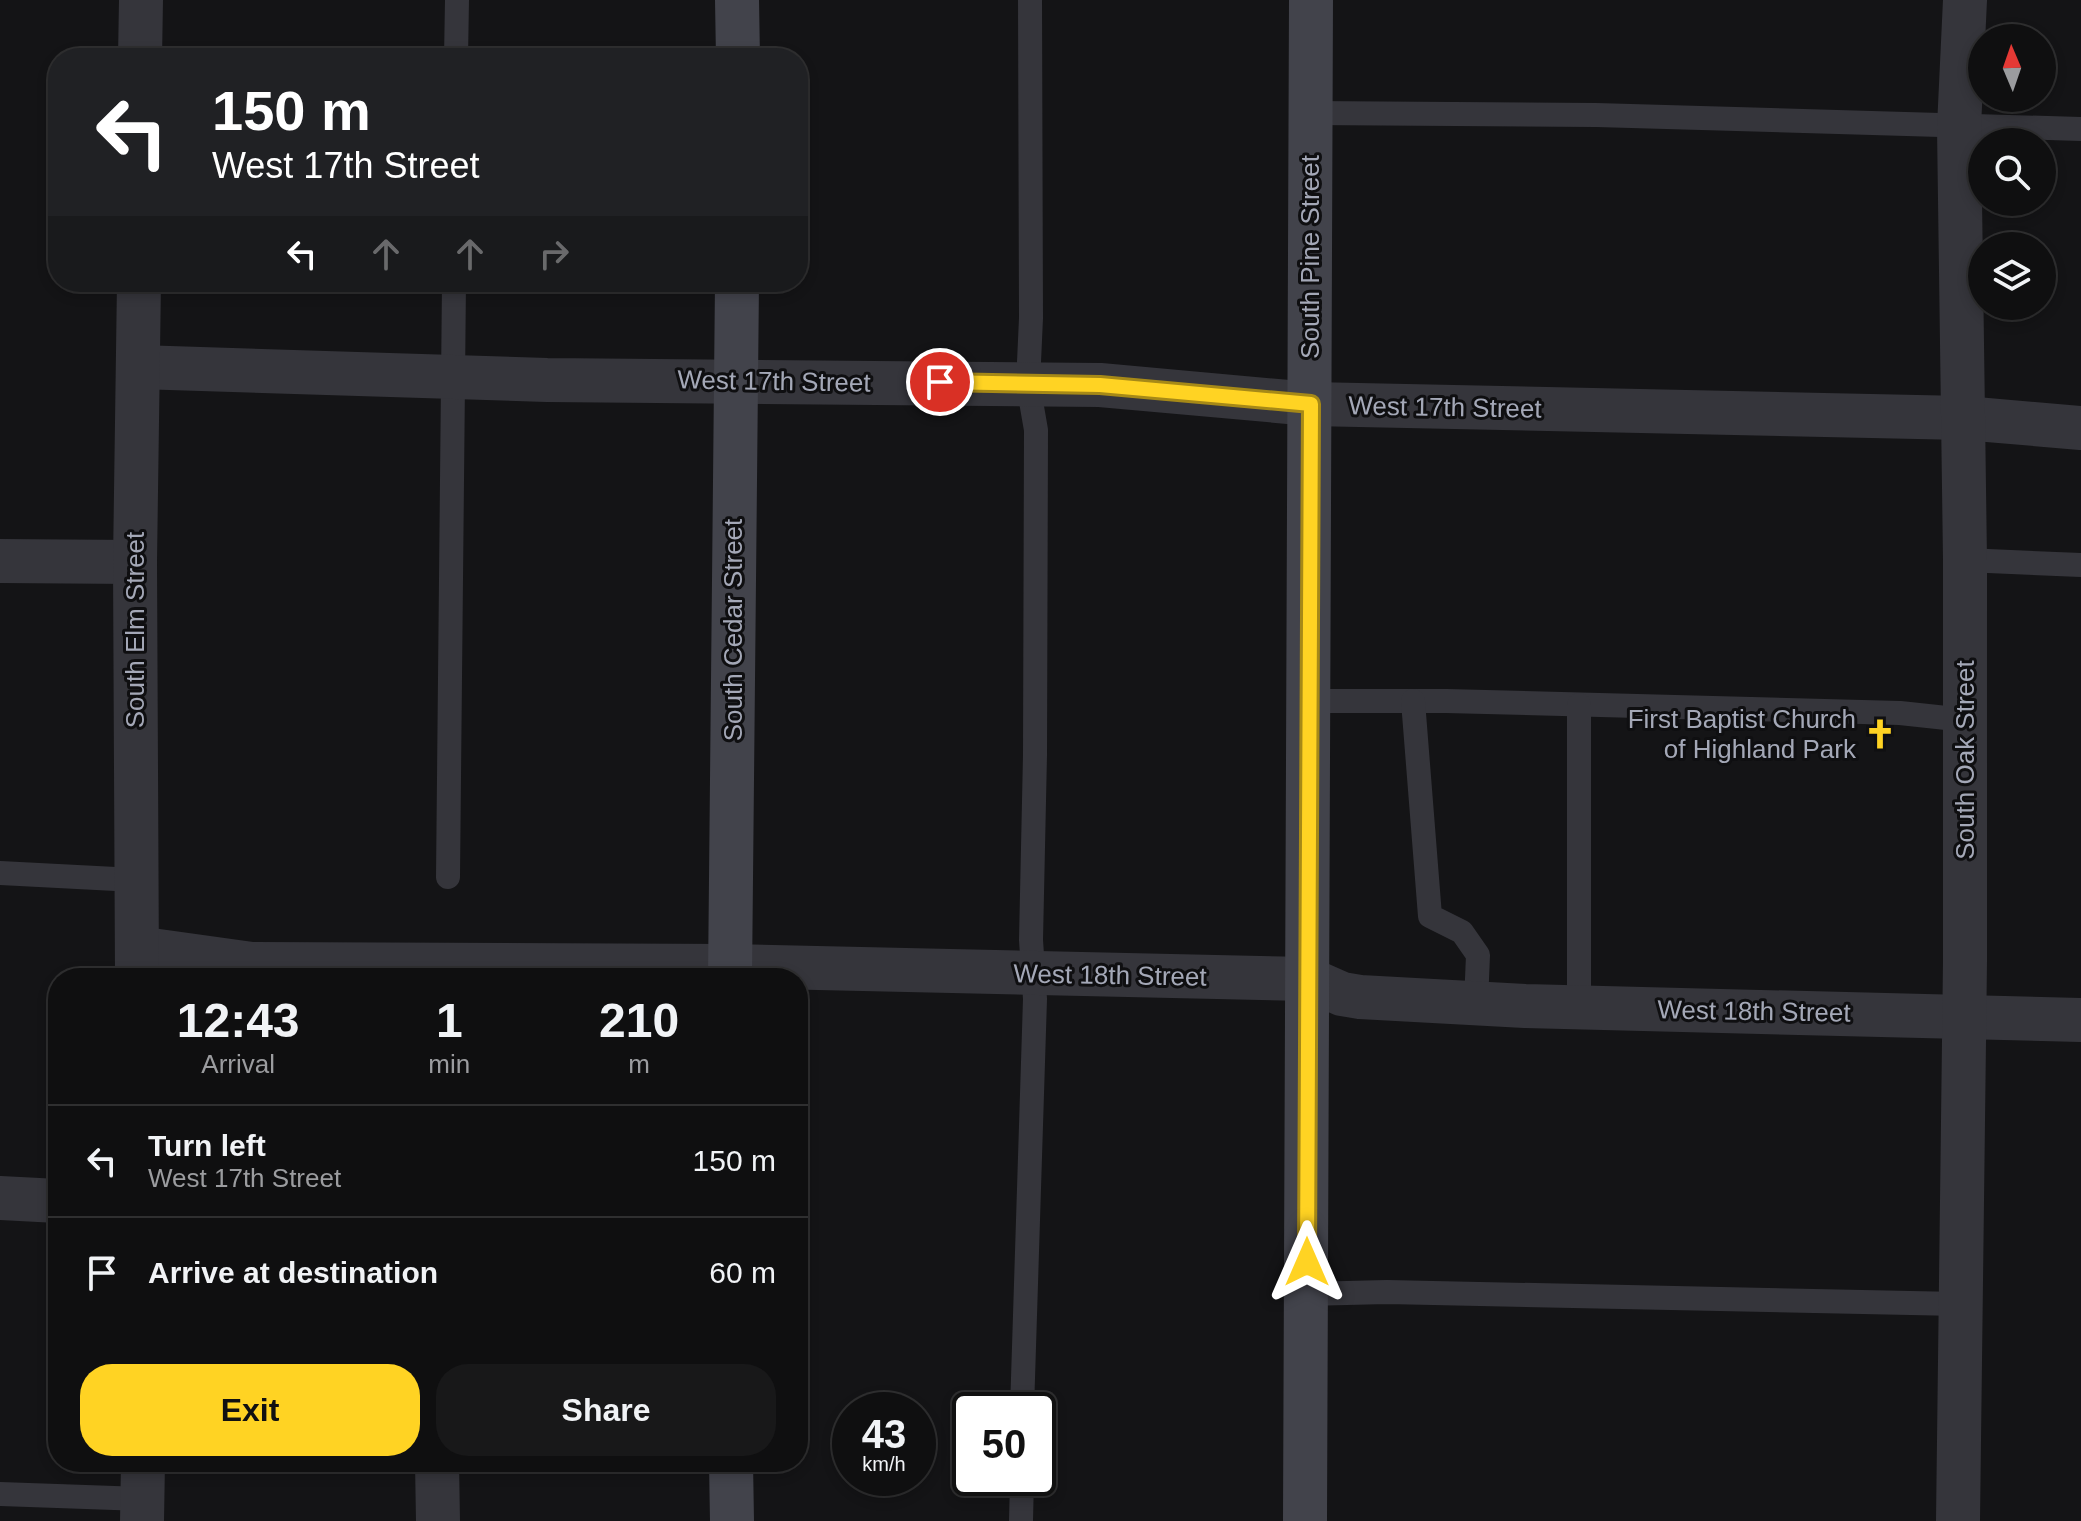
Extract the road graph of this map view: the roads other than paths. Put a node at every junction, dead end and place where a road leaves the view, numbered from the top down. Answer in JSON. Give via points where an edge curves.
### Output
{"nodes":[{"id":1,"x":141,"y":0,"type":"edge"},
{"id":2,"x":457,"y":0,"type":"edge"},
{"id":3,"x":737,"y":0,"type":"edge"},
{"id":4,"x":1030,"y":0,"type":"edge"},
{"id":5,"x":1311,"y":0,"type":"edge"},
{"id":6,"x":1965,"y":0,"type":"edge"},
{"id":7,"x":140,"y":48,"type":"edge"},
{"id":8,"x":456,"y":48,"type":"edge"},
{"id":9,"x":738,"y":48,"type":"edge"},
{"id":10,"x":1310,"y":113,"type":"junction"},
{"id":11,"x":1959,"y":127,"type":"junction"},
{"id":12,"x":2081,"y":129,"type":"edge"},
{"id":13,"x":139,"y":292,"type":"edge"},
{"id":14,"x":454,"y":292,"type":"edge"},
{"id":15,"x":737,"y":292,"type":"edge"},
{"id":16,"x":138,"y":367,"type":"junction"},
{"id":17,"x":453,"y":378,"type":"junction"},
{"id":18,"x":736,"y":380,"type":"junction"},
{"id":19,"x":1028,"y":384,"type":"junction"},
{"id":20,"x":1311,"y":404,"type":"junction"},
{"id":21,"x":1964,"y":418,"type":"junction"},
{"id":22,"x":2081,"y":428,"type":"edge"},
{"id":23,"x":1965,"y":560,"type":"junction"},
{"id":24,"x":0,"y":561,"type":"edge"},
{"id":25,"x":135,"y":562,"type":"junction"},
{"id":26,"x":2081,"y":565,"type":"edge"},
{"id":27,"x":1309,"y":701,"type":"junction"},
{"id":28,"x":1407,"y":701,"type":"junction"},
{"id":29,"x":1579,"y":705,"type":"junction"},
{"id":30,"x":1965,"y":720,"type":"junction"},
{"id":31,"x":0,"y":873,"type":"edge"},
{"id":32,"x":448,"y":877,"type":"dead end"},
{"id":33,"x":135,"y":880,"type":"junction"},
{"id":34,"x":137,"y":963,"type":"edge"},
{"id":35,"x":352,"y":968,"type":"edge"},
{"id":36,"x":730,"y":968,"type":"edge"},
{"id":37,"x":808,"y":972,"type":"edge"},
{"id":38,"x":1035,"y":973,"type":"junction"},
{"id":39,"x":1308,"y":979,"type":"junction"},
{"id":40,"x":1476,"y":1003,"type":"junction"},
{"id":41,"x":1579,"y":1007,"type":"junction"},
{"id":42,"x":1964,"y":1016,"type":"junction"},
{"id":43,"x":2081,"y":1020,"type":"edge"},
{"id":44,"x":0,"y":1198,"type":"edge"},
{"id":45,"x":48,"y":1200,"type":"edge"},
{"id":46,"x":1306,"y":1294,"type":"junction"},
{"id":47,"x":1959,"y":1304,"type":"junction"},
{"id":48,"x":1023,"y":1392,"type":"edge"},
{"id":49,"x":437,"y":1472,"type":"edge"},
{"id":50,"x":731,"y":1472,"type":"edge"},
{"id":51,"x":0,"y":1494,"type":"edge"},
{"id":52,"x":143,"y":1494,"type":"edge"},
{"id":53,"x":1022,"y":1496,"type":"edge"},
{"id":54,"x":438,"y":1521,"type":"edge"},
{"id":55,"x":732,"y":1521,"type":"edge"},
{"id":56,"x":1021,"y":1521,"type":"edge"},
{"id":57,"x":1305,"y":1521,"type":"edge"},
{"id":58,"x":1958,"y":1521,"type":"edge"}],
"edges":[{"from":1,"to":7,"type":"street"},
{"from":2,"to":8,"type":"lane"},
{"from":3,"to":9,"type":"main road"},
{"from":4,"to":19,"type":"lane"},
{"from":5,"to":10,"type":"main road","name":"South Pine Street"},
{"from":6,"to":11,"type":"street","name":"South Oak Street"},
{"from":10,"to":11,"type":"lane","via":[[1596,115]]},
{"from":10,"to":20,"type":"main road","name":"South Pine Street"},
{"from":11,"to":12,"type":"lane"},
{"from":11,"to":21,"type":"street","name":"South Oak Street"},
{"from":13,"to":16,"type":"street","name":"South Elm Street"},
{"from":14,"to":17,"type":"lane"},
{"from":15,"to":18,"type":"main road","name":"South Cedar Street"},
{"from":16,"to":17,"type":"street","name":"West 17th Street"},
{"from":16,"to":25,"type":"street","name":"South Elm Street"},
{"from":17,"to":18,"type":"street","name":"West 17th Street"},
{"from":17,"to":32,"type":"lane"},
{"from":18,"to":19,"type":"street","name":"West 17th Street"},
{"from":18,"to":36,"type":"main road","name":"South Cedar Street"},
{"from":19,"to":20,"type":"street","name":"West 17th Street","via":[[1100,385]]},
{"from":19,"to":38,"type":"lane","via":[[1036,430],[1031,940]]},
{"from":20,"to":21,"type":"street","name":"West 17th Street"},
{"from":20,"to":27,"type":"main road","name":"South Pine Street"},
{"from":21,"to":22,"type":"street","name":"West 17th Street"},
{"from":21,"to":23,"type":"street","name":"South Oak Street"},
{"from":23,"to":26,"type":"lane"},
{"from":23,"to":30,"type":"street","name":"South Oak Street"},
{"from":24,"to":25,"type":"street"},
{"from":25,"to":33,"type":"street","name":"South Elm Street"},
{"from":27,"to":28,"type":"lane"},
{"from":27,"to":39,"type":"main road","name":"South Pine Street"},
{"from":28,"to":29,"type":"lane"},
{"from":28,"to":40,"type":"lane","via":[[1430,916],[1462,932],[1478,955]]},
{"from":29,"to":30,"type":"lane","via":[[1900,713]]},
{"from":29,"to":41,"type":"lane"},
{"from":30,"to":42,"type":"street","name":"South Oak Street"},
{"from":31,"to":33,"type":"lane"},
{"from":33,"to":34,"type":"street","name":"South Elm Street"},
{"from":34,"to":35,"type":"street","name":"West 18th Street"},
{"from":37,"to":38,"type":"street","name":"West 18th Street"},
{"from":38,"to":39,"type":"street","name":"West 18th Street"},
{"from":38,"to":48,"type":"lane"},
{"from":39,"to":40,"type":"street","name":"West 18th Street","via":[[1360,997]]},
{"from":39,"to":46,"type":"main road","name":"South Pine Street"},
{"from":40,"to":41,"type":"street","name":"West 18th Street"},
{"from":41,"to":42,"type":"street","name":"West 18th Street"},
{"from":42,"to":43,"type":"street","name":"West 18th Street"},
{"from":42,"to":47,"type":"street","name":"South Oak Street"},
{"from":44,"to":45,"type":"street"},
{"from":46,"to":47,"type":"lane"},
{"from":46,"to":57,"type":"main road","name":"South Pine Street"},
{"from":47,"to":58,"type":"street","name":"South Oak Street"},
{"from":49,"to":54,"type":"street"},
{"from":50,"to":55,"type":"main road"},
{"from":51,"to":52,"type":"lane"},
{"from":53,"to":56,"type":"lane"}]}
